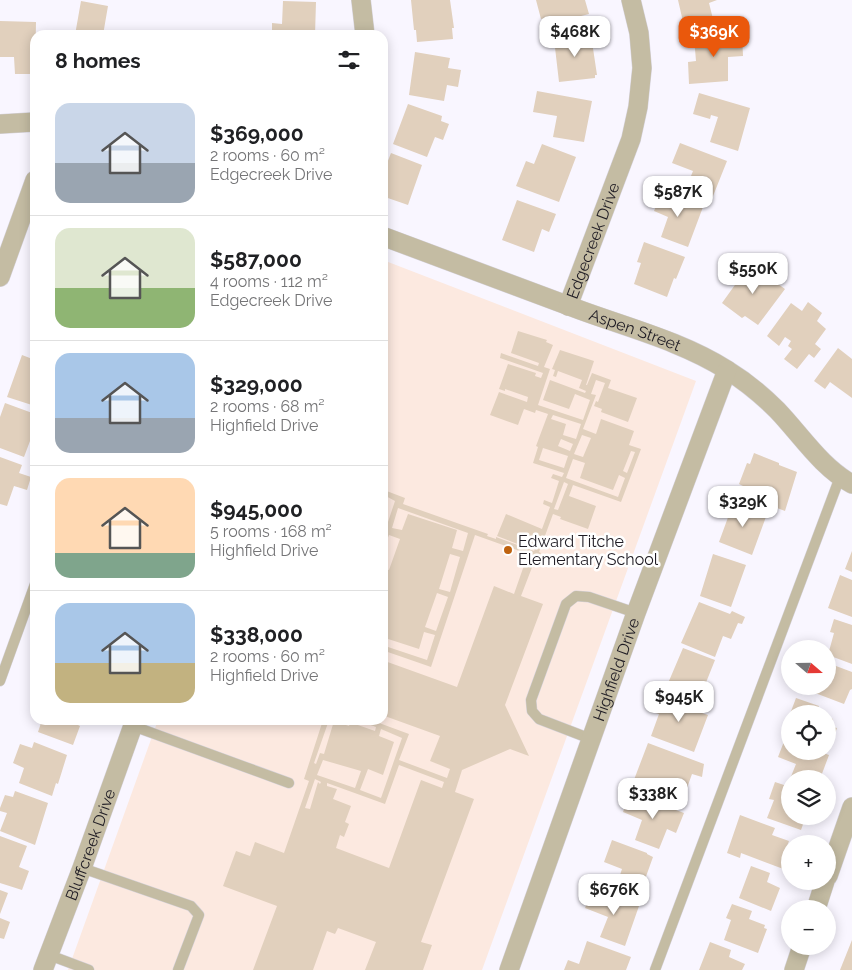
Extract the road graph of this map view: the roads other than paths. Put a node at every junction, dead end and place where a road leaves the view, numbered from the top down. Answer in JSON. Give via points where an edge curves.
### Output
{"nodes":[{"id":1,"x":361,"y":0,"type":"edge"},
{"id":2,"x":631,"y":0,"type":"edge"},
{"id":3,"x":364,"y":30,"type":"edge"},
{"id":4,"x":30,"y":122,"type":"edge"},
{"id":5,"x":0,"y":124,"type":"edge"},
{"id":6,"x":30,"y":194,"type":"edge"},
{"id":7,"x":388,"y":238,"type":"edge"},
{"id":8,"x":0,"y":277,"type":"edge"},
{"id":9,"x":568,"y":306,"type":"junction"},
{"id":10,"x":727,"y":370,"type":"junction"},
{"id":11,"x":846,"y":480,"type":"edge"},
{"id":12,"x":30,"y":598,"type":"edge"},
{"id":13,"x":636,"y":613,"type":"junction"},
{"id":14,"x":0,"y":681,"type":"edge"},
{"id":15,"x":133,"y":725,"type":"edge"},
{"id":16,"x":139,"y":725,"type":"edge"},
{"id":17,"x":591,"y":739,"type":"junction"},
{"id":18,"x":290,"y":783,"type":"dead end"},
{"id":19,"x":852,"y":807,"type":"edge"},
{"id":20,"x":836,"y":853,"type":"edge"},
{"id":21,"x":82,"y":868,"type":"junction"},
{"id":22,"x":799,"y":955,"type":"edge"},
{"id":23,"x":46,"y":962,"type":"edge"},
{"id":24,"x":89,"y":970,"type":"edge"},
{"id":25,"x":178,"y":970,"type":"edge"},
{"id":26,"x":509,"y":970,"type":"edge"},
{"id":27,"x":655,"y":970,"type":"edge"},
{"id":28,"x":794,"y":970,"type":"edge"}],
"edges":[{"from":1,"to":3,"type":"street"},
{"from":2,"to":9,"type":"street","name":"Edgecreek Drive","via":[[639,33],[642,68],[638,107],[631,138]]},
{"from":4,"to":5,"type":"street"},
{"from":6,"to":8,"type":"street"},
{"from":7,"to":9,"type":"street","name":"Aspen Street"},
{"from":9,"to":10,"type":"street","name":"Aspen Street","via":[[692,350]]},
{"from":10,"to":11,"type":"street","name":"Aspen Street","via":[[776,410],[818,456]]},
{"from":10,"to":13,"type":"street","name":"Highfield Drive"},
{"from":11,"to":27,"type":"lane"},
{"from":12,"to":14,"type":"lane"},
{"from":13,"to":17,"type":"street","name":"Highfield Drive"},
{"from":13,"to":17,"type":"lane","via":[[589,597],[576,596],[566,604],[531,700],[532,711],[539,719]]},
{"from":15,"to":21,"type":"street","name":"Bluffcreek Drive"},
{"from":16,"to":18,"type":"lane"},
{"from":17,"to":26,"type":"street","name":"Highfield Drive"},
{"from":19,"to":20,"type":"street"},
{"from":21,"to":23,"type":"street","name":"Bluffcreek Drive"},
{"from":21,"to":25,"type":"lane","via":[[191,906],[199,915]]},
{"from":22,"to":28,"type":"street"},
{"from":23,"to":24,"type":"lane"}]}
